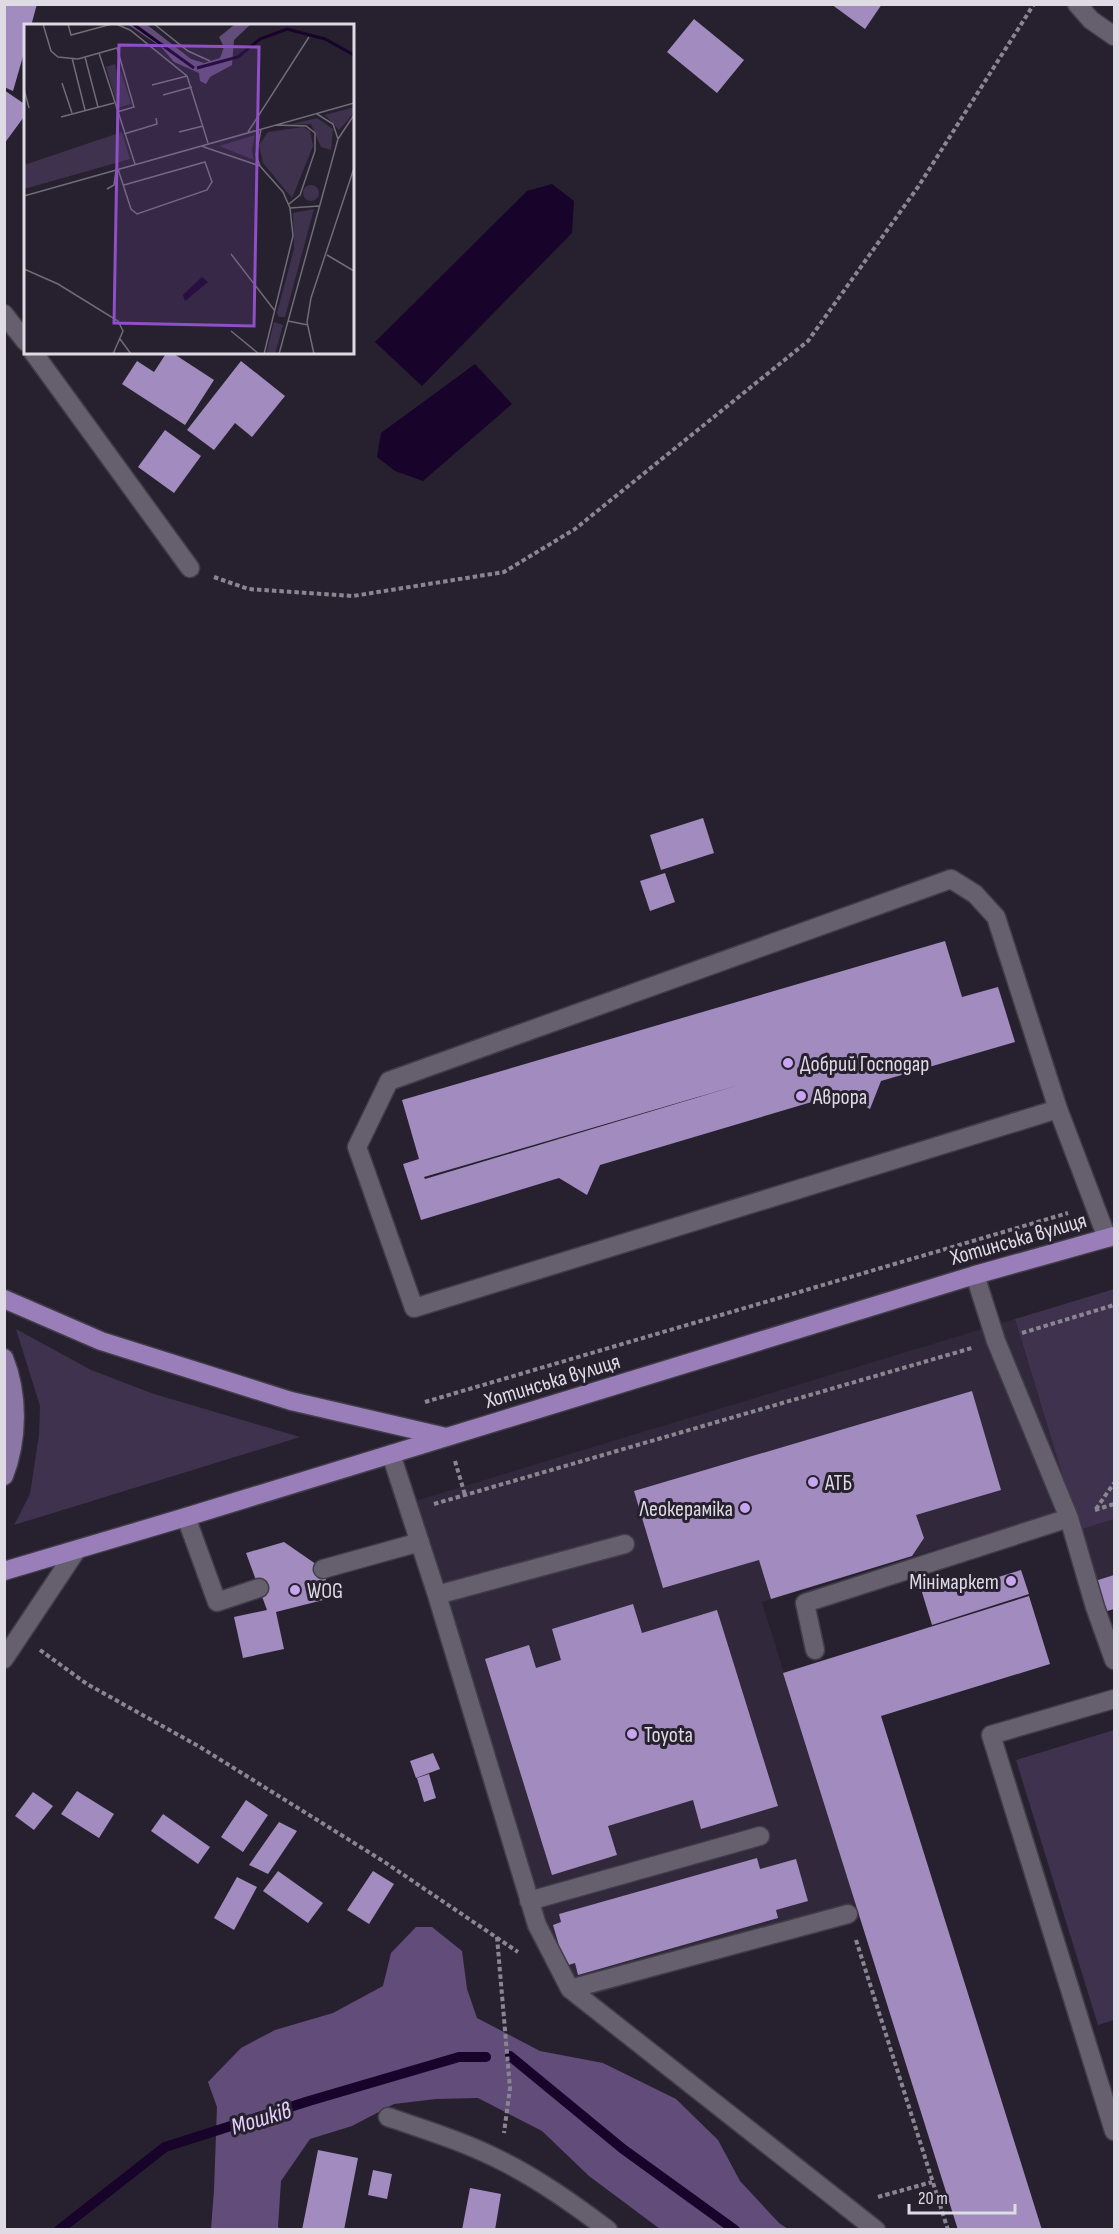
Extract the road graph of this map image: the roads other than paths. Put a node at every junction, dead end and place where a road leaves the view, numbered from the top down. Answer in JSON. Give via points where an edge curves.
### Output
{"nodes":[{"id":1,"x":1077,"y":4,"type":"edge"},
{"id":2,"x":1114,"y":36,"type":"edge"},
{"id":3,"x":4,"y":314,"type":"edge"},
{"id":4,"x":24,"y":339,"type":"edge"},
{"id":5,"x":34,"y":354,"type":"edge"},
{"id":6,"x":190,"y":568,"type":"road end"},
{"id":7,"x":1059,"y":1109,"type":"junction"},
{"id":8,"x":1111,"y":1237,"type":"edge"},
{"id":9,"x":975,"y":1275,"type":"junction"},
{"id":10,"x":4,"y":1299,"type":"edge"},
{"id":11,"x":4,"y":1358,"type":"edge"},
{"id":12,"x":448,"y":1437,"type":"junction"},
{"id":13,"x":391,"y":1454,"type":"junction"},
{"id":14,"x":4,"y":1476,"type":"edge"},
{"id":15,"x":186,"y":1517,"type":"junction"},
{"id":16,"x":1069,"y":1518,"type":"junction"},
{"id":17,"x":420,"y":1542,"type":"junction"},
{"id":18,"x":625,"y":1544,"type":"dead end"},
{"id":19,"x":76,"y":1551,"type":"junction"},
{"id":20,"x":323,"y":1569,"type":"dead end"},
{"id":21,"x":4,"y":1571,"type":"edge"},
{"id":22,"x":259,"y":1588,"type":"dead end"},
{"id":23,"x":437,"y":1595,"type":"junction"},
{"id":24,"x":815,"y":1650,"type":"dead end"},
{"id":25,"x":4,"y":1659,"type":"edge"},
{"id":26,"x":1114,"y":1660,"type":"edge"},
{"id":27,"x":1114,"y":1699,"type":"edge"},
{"id":28,"x":760,"y":1836,"type":"dead end"},
{"id":29,"x":529,"y":1901,"type":"junction"},
{"id":30,"x":848,"y":1914,"type":"road end"},
{"id":31,"x":570,"y":1989,"type":"junction"},
{"id":32,"x":388,"y":2117,"type":"dead end"},
{"id":33,"x":1114,"y":2131,"type":"edge"},
{"id":34,"x":608,"y":2229,"type":"edge"},
{"id":35,"x":876,"y":2229,"type":"edge"}],
"edges":[{"from":1,"to":2,"type":"street"},
{"from":3,"to":4,"type":"street"},
{"from":5,"to":6,"type":"street"},
{"from":7,"to":7,"type":"street","via":[[414,1308],[357,1147],[389,1081],[951,879],[975,894],[996,917]]},
{"from":7,"to":8,"type":"street","via":[[1095,1206]]},
{"from":8,"to":9,"type":"highway","name":"Хотинська вулиця"},
{"from":9,"to":12,"type":"highway","name":"Хотинська вулиця"},
{"from":9,"to":16,"type":"street","via":[[996,1341]]},
{"from":10,"to":12,"type":"highway","via":[[101,1341],[279,1397]]},
{"from":11,"to":14,"type":"main road","via":[[15,1409],[12,1456]]},
{"from":12,"to":13,"type":"highway","name":"Хотинська вулиця"},
{"from":13,"to":15,"type":"highway","name":"Хотинська вулиця"},
{"from":13,"to":17,"type":"street"},
{"from":15,"to":19,"type":"highway","name":"Хотинська вулиця"},
{"from":15,"to":22,"type":"street","via":[[217,1602]]},
{"from":16,"to":24,"type":"street","via":[[805,1603]]},
{"from":16,"to":26,"type":"street"},
{"from":17,"to":20,"type":"street"},
{"from":17,"to":23,"type":"street"},
{"from":18,"to":23,"type":"street"},
{"from":19,"to":21,"type":"highway","name":"Хотинська вулиця"},
{"from":19,"to":25,"type":"street"},
{"from":23,"to":29,"type":"street"},
{"from":27,"to":33,"type":"street","via":[[991,1735]]},
{"from":28,"to":29,"type":"street"},
{"from":29,"to":31,"type":"street"},
{"from":30,"to":31,"type":"street"},
{"from":31,"to":35,"type":"street"},
{"from":32,"to":34,"type":"street","via":[[501,2160],[563,2196]]}]}
